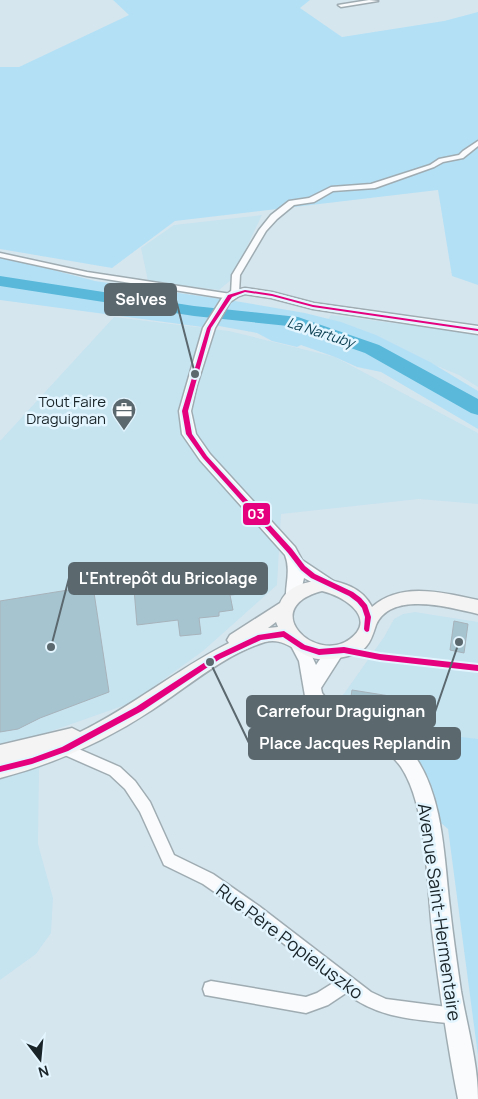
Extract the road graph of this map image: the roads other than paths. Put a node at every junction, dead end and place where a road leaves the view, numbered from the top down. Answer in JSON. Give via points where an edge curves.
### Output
{"nodes":[{"id":1,"x":372,"y":0,"type":"edge"},
{"id":2,"x":341,"y":5,"type":"dead end"},
{"id":3,"x":478,"y":143,"type":"edge"},
{"id":4,"x":0,"y":255,"type":"edge"},
{"id":5,"x":230,"y":296,"type":"junction"},
{"id":6,"x":478,"y":330,"type":"edge"},
{"id":7,"x":297,"y":564,"type":"junction"},
{"id":8,"x":330,"y":586,"type":"junction"},
{"id":9,"x":289,"y":602,"type":"junction"},
{"id":10,"x":478,"y":607,"type":"edge"},
{"id":11,"x":368,"y":623,"type":"junction"},
{"id":12,"x":294,"y":640,"type":"junction"},
{"id":13,"x":336,"y":652,"type":"junction"},
{"id":14,"x":218,"y":657,"type":"junction"},
{"id":15,"x":312,"y":688,"type":"junction"},
{"id":16,"x":128,"y":715,"type":"junction"},
{"id":17,"x":65,"y":749,"type":"junction"},
{"id":18,"x":0,"y":754,"type":"edge"},
{"id":19,"x":0,"y":768,"type":"edge"},
{"id":20,"x":346,"y":984,"type":"junction"},
{"id":21,"x":211,"y":989,"type":"dead end"},
{"id":22,"x":455,"y":1016,"type":"junction"},
{"id":23,"x":461,"y":1059,"type":"junction"},
{"id":24,"x":459,"y":1099,"type":"edge"},
{"id":25,"x":470,"y":1099,"type":"edge"}],
"edges":[{"from":1,"to":2,"type":"street","via":[[375,1]]},
{"from":3,"to":5,"type":"street","via":[[461,157],[441,160],[372,186],[331,189],[311,200],[292,203],[274,216],[263,230],[236,275]]},
{"from":4,"to":5,"type":"street","via":[[87,274]]},
{"from":5,"to":6,"type":"street","via":[[245,291],[358,314]]},
{"from":5,"to":7,"type":"street","via":[[209,328],[186,411],[189,434],[205,457],[290,551]]},
{"from":7,"to":8,"type":"street"},
{"from":7,"to":9,"type":"street","via":[[296,586]]},
{"from":8,"to":9,"type":"main road","via":[[314,586]]},
{"from":8,"to":11,"type":"main road","via":[[356,597],[364,607]]},
{"from":9,"to":12,"type":"main road","via":[[283,617],[285,627]]},
{"from":9,"to":14,"type":"main road"},
{"from":10,"to":11,"type":"main road","via":[[404,597],[381,607]]},
{"from":11,"to":13,"type":"main road","via":[[365,634],[356,644]]},
{"from":12,"to":13,"type":"main road","via":[[319,652]]},
{"from":12,"to":14,"type":"main road","via":[[277,634],[260,637]]},
{"from":12,"to":15,"type":"street","name":"Avenue Saint-Hermentaire","via":[[307,660]]},
{"from":13,"to":15,"type":"street"},
{"from":14,"to":16,"type":"main road"},
{"from":15,"to":22,"type":"street","name":"Avenue Saint-Hermentaire","via":[[322,706],[394,746],[408,762],[421,789],[432,838]]},
{"from":16,"to":17,"type":"main road"},
{"from":16,"to":18,"type":"main road","via":[[62,739]]},
{"from":17,"to":19,"type":"main road"},
{"from":17,"to":20,"type":"street","name":"Rue Père Popieluszko","via":[[115,771],[130,785],[169,860],[208,879],[247,906]]},
{"from":20,"to":21,"type":"street","via":[[306,1005]]},
{"from":20,"to":22,"type":"street","name":"Rue Père Popieluszko","via":[[366,998],[386,1006]]},
{"from":22,"to":23,"type":"street","name":"Avenue Saint-Hermentaire"},
{"from":23,"to":24,"type":"street","name":"Avenue Saint-Hermentaire"},
{"from":23,"to":25,"type":"street","name":"Avenue Saint-Hermentaire"}]}
